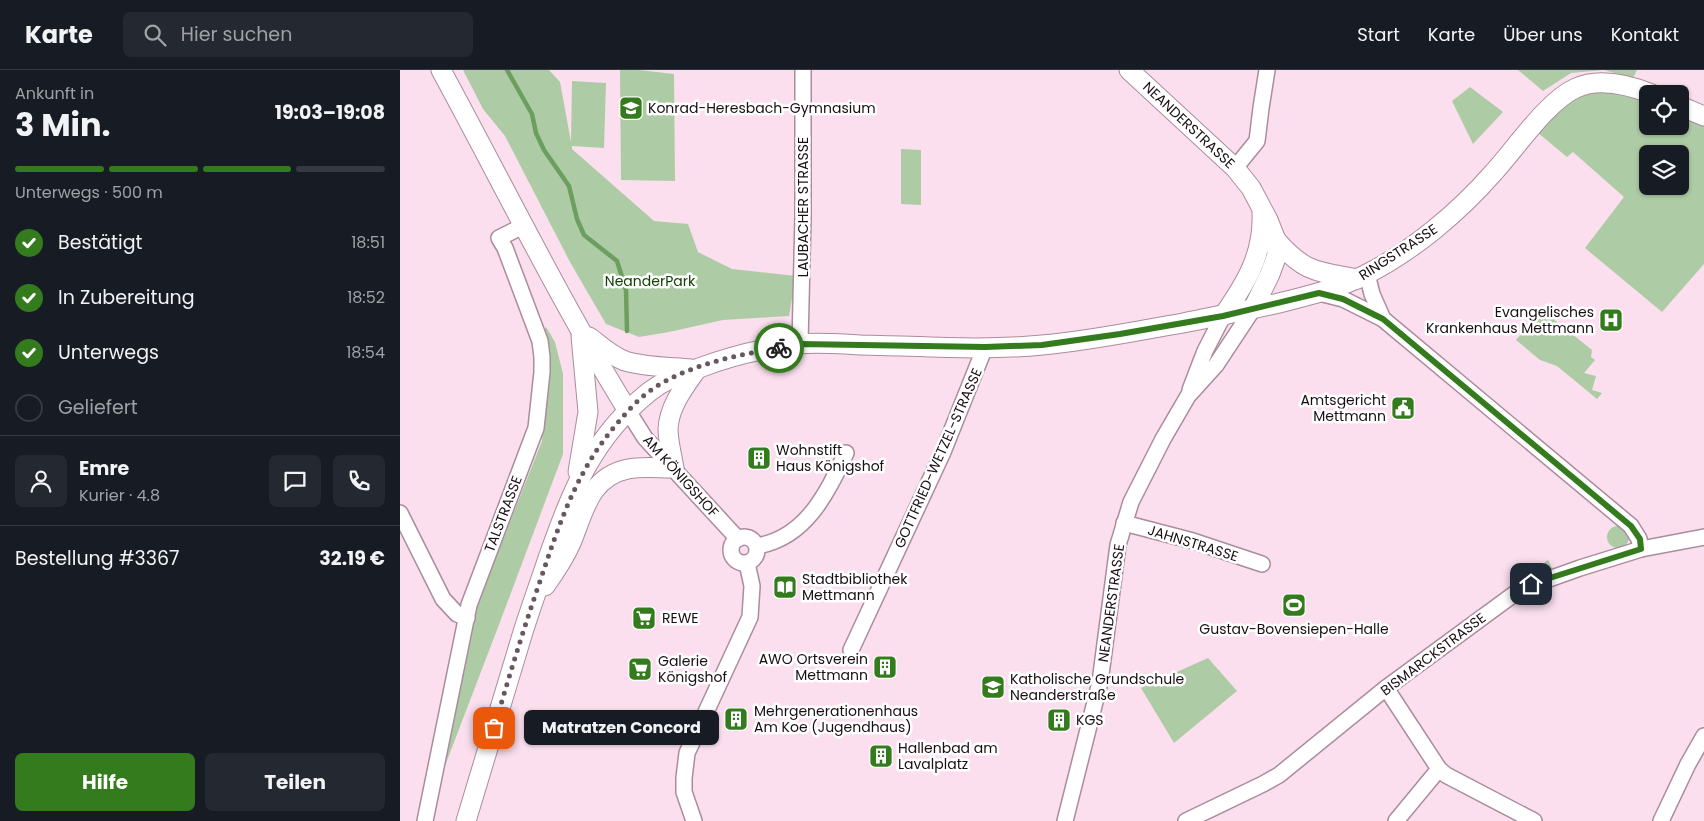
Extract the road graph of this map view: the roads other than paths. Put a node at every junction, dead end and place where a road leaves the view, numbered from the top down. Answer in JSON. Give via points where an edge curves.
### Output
{"nodes":[{"id":1,"x":441,"y":70,"type":"edge"},
{"id":2,"x":803,"y":70,"type":"edge"},
{"id":3,"x":1129,"y":70,"type":"edge"},
{"id":4,"x":1267,"y":70,"type":"edge"},
{"id":5,"x":1639,"y":90,"type":"edge"},
{"id":6,"x":1689,"y":110,"type":"edge"},
{"id":7,"x":1704,"y":116,"type":"edge"},
{"id":8,"x":1236,"y":168,"type":"junction"},
{"id":9,"x":1262,"y":209,"type":"junction"},
{"id":10,"x":523,"y":226,"type":"junction"},
{"id":11,"x":1276,"y":240,"type":"junction"},
{"id":12,"x":1362,"y":276,"type":"junction"},
{"id":13,"x":1319,"y":293,"type":"junction"},
{"id":14,"x":1252,"y":309,"type":"junction"},
{"id":15,"x":1223,"y":316,"type":"junction"},
{"id":16,"x":1383,"y":319,"type":"junction"},
{"id":17,"x":580,"y":330,"type":"junction"},
{"id":18,"x":800,"y":344,"type":"junction"},
{"id":19,"x":985,"y":347,"type":"junction"},
{"id":20,"x":695,"y":369,"type":"junction"},
{"id":21,"x":1188,"y":396,"type":"junction"},
{"id":22,"x":628,"y":411,"type":"junction"},
{"id":23,"x":846,"y":453,"type":"dead end"},
{"id":24,"x":674,"y":468,"type":"junction"},
{"id":25,"x":576,"y":484,"type":"junction"},
{"id":26,"x":400,"y":512,"type":"edge"},
{"id":27,"x":1124,"y":523,"type":"junction"},
{"id":28,"x":1704,"y":537,"type":"edge"},
{"id":29,"x":738,"y":539,"type":"junction"},
{"id":30,"x":756,"y":546,"type":"junction"},
{"id":31,"x":1641,"y":549,"type":"junction"},
{"id":32,"x":747,"y":563,"type":"junction"},
{"id":33,"x":1262,"y":564,"type":"dead end"},
{"id":34,"x":532,"y":604,"type":"junction"},
{"id":35,"x":466,"y":618,"type":"junction"},
{"id":36,"x":851,"y":650,"type":"dead end"},
{"id":37,"x":1386,"y":688,"type":"junction"},
{"id":38,"x":1704,"y":736,"type":"edge"},
{"id":39,"x":1439,"y":769,"type":"junction"},
{"id":40,"x":1211,"y":810,"type":"junction"},
{"id":41,"x":425,"y":821,"type":"edge"},
{"id":42,"x":466,"y":821,"type":"edge"},
{"id":43,"x":694,"y":821,"type":"edge"},
{"id":44,"x":1065,"y":821,"type":"edge"},
{"id":45,"x":1186,"y":821,"type":"edge"},
{"id":46,"x":1222,"y":821,"type":"edge"},
{"id":47,"x":1396,"y":821,"type":"edge"},
{"id":48,"x":1534,"y":821,"type":"edge"},
{"id":49,"x":1661,"y":821,"type":"edge"}],
"edges":[{"from":1,"to":10,"type":"street"},
{"from":2,"to":18,"type":"street","name":"LAUBACHER STRASSE"},
{"from":3,"to":8,"type":"street","name":"NEANDERSTRASSE"},
{"from":4,"to":8,"type":"street","via":[[1257,141]]},
{"from":5,"to":12,"type":"street","name":"RINGSTRASSE","via":[[1603,83],[1587,84],[1566,93],[1544,113],[1455,213],[1410,247]]},
{"from":6,"to":7,"type":"street"},
{"from":8,"to":9,"type":"street","name":"NEANDERSTRASSE"},
{"from":9,"to":11,"type":"street","name":"NEANDERSTRASSE"},
{"from":9,"to":15,"type":"street","name":"NEANDERSTRASSE","via":[[1262,240],[1256,261]]},
{"from":10,"to":17,"type":"street"},
{"from":10,"to":35,"type":"street","name":"TALSTRASSE","via":[[499,238],[540,341],[542,372],[536,428],[474,589]]},
{"from":11,"to":12,"type":"street","via":[[1307,268]]},
{"from":11,"to":14,"type":"street","name":"NEANDERSTRASSE","via":[[1275,260]]},
{"from":12,"to":13,"type":"street","name":"RINGSTRASSE"},
{"from":12,"to":16,"type":"street"},
{"from":13,"to":14,"type":"street","name":"RINGSTRASSE"},
{"from":13,"to":16,"type":"street","via":[[1343,299]]},
{"from":14,"to":15,"type":"street","name":"RINGSTRASSE"},
{"from":14,"to":21,"type":"street","name":"NEANDERSTRASSE","via":[[1216,365]]},
{"from":15,"to":19,"type":"street","name":"RINGSTRASSE","via":[[1061,343]]},
{"from":15,"to":21,"type":"street","name":"NEANDERSTRASSE"},
{"from":16,"to":31,"type":"street","via":[[1631,526],[1640,539]]},
{"from":17,"to":20,"type":"street","via":[[623,360]]},
{"from":17,"to":22,"type":"street"},
{"from":17,"to":25,"type":"street","via":[[588,412]]},
{"from":18,"to":19,"type":"street","name":"RINGSTRASSE"},
{"from":18,"to":20,"type":"street","name":"RINGSTRASSE","via":[[726,357]]},
{"from":19,"to":36,"type":"street","name":"GOTTFRIED-WETZEL-STRASSE","via":[[943,452]]},
{"from":20,"to":22,"type":"street","name":"RINGSTRASSE","via":[[656,387]]},
{"from":20,"to":24,"type":"street","via":[[670,418],[668,430]]},
{"from":21,"to":27,"type":"street","name":"NEANDERSTRASSE","via":[[1149,465]]},
{"from":22,"to":24,"type":"street","name":"AM KÖNIGSHOF","via":[[645,438]]},
{"from":22,"to":25,"type":"street","via":[[592,455]]},
{"from":23,"to":30,"type":"street","via":[[813,513],[789,534],[771,544]]},
{"from":24,"to":29,"type":"street","name":"AM KÖNIGSHOF"},
{"from":24,"to":34,"type":"street","via":[[629,468],[603,480],[587,503],[560,564]]},
{"from":25,"to":34,"type":"street"},
{"from":26,"to":35,"type":"street","via":[[443,598],[457,614]]},
{"from":27,"to":33,"type":"street","name":"JAHNSTRASSE"},
{"from":27,"to":44,"type":"street","name":"NEANDERSTRASSE","via":[[1118,545],[1100,682]]},
{"from":28,"to":31,"type":"street","name":"BISMARCKSTRASSE"},
{"from":29,"to":30,"type":"street","via":[[749,538]]},
{"from":29,"to":32,"type":"street","via":[[732,546],[732,555]]},
{"from":30,"to":32,"type":"street","via":[[756,557]]},
{"from":31,"to":37,"type":"street","name":"BISMARCKSTRASSE","via":[[1521,589]]},
{"from":32,"to":43,"type":"street","via":[[752,586],[748,622],[687,753],[684,792]]},
{"from":34,"to":42,"type":"street"},
{"from":35,"to":41,"type":"street","name":"TALSTRASSE"},
{"from":37,"to":39,"type":"street"},
{"from":37,"to":40,"type":"street","name":"BISMARCKSTRASSE","via":[[1279,775]]},
{"from":38,"to":49,"type":"street"},
{"from":39,"to":47,"type":"street"},
{"from":39,"to":48,"type":"street","via":[[1455,781]]},
{"from":40,"to":45,"type":"street","name":"BISMARCKSTRASSE"},
{"from":40,"to":46,"type":"street"}]}
